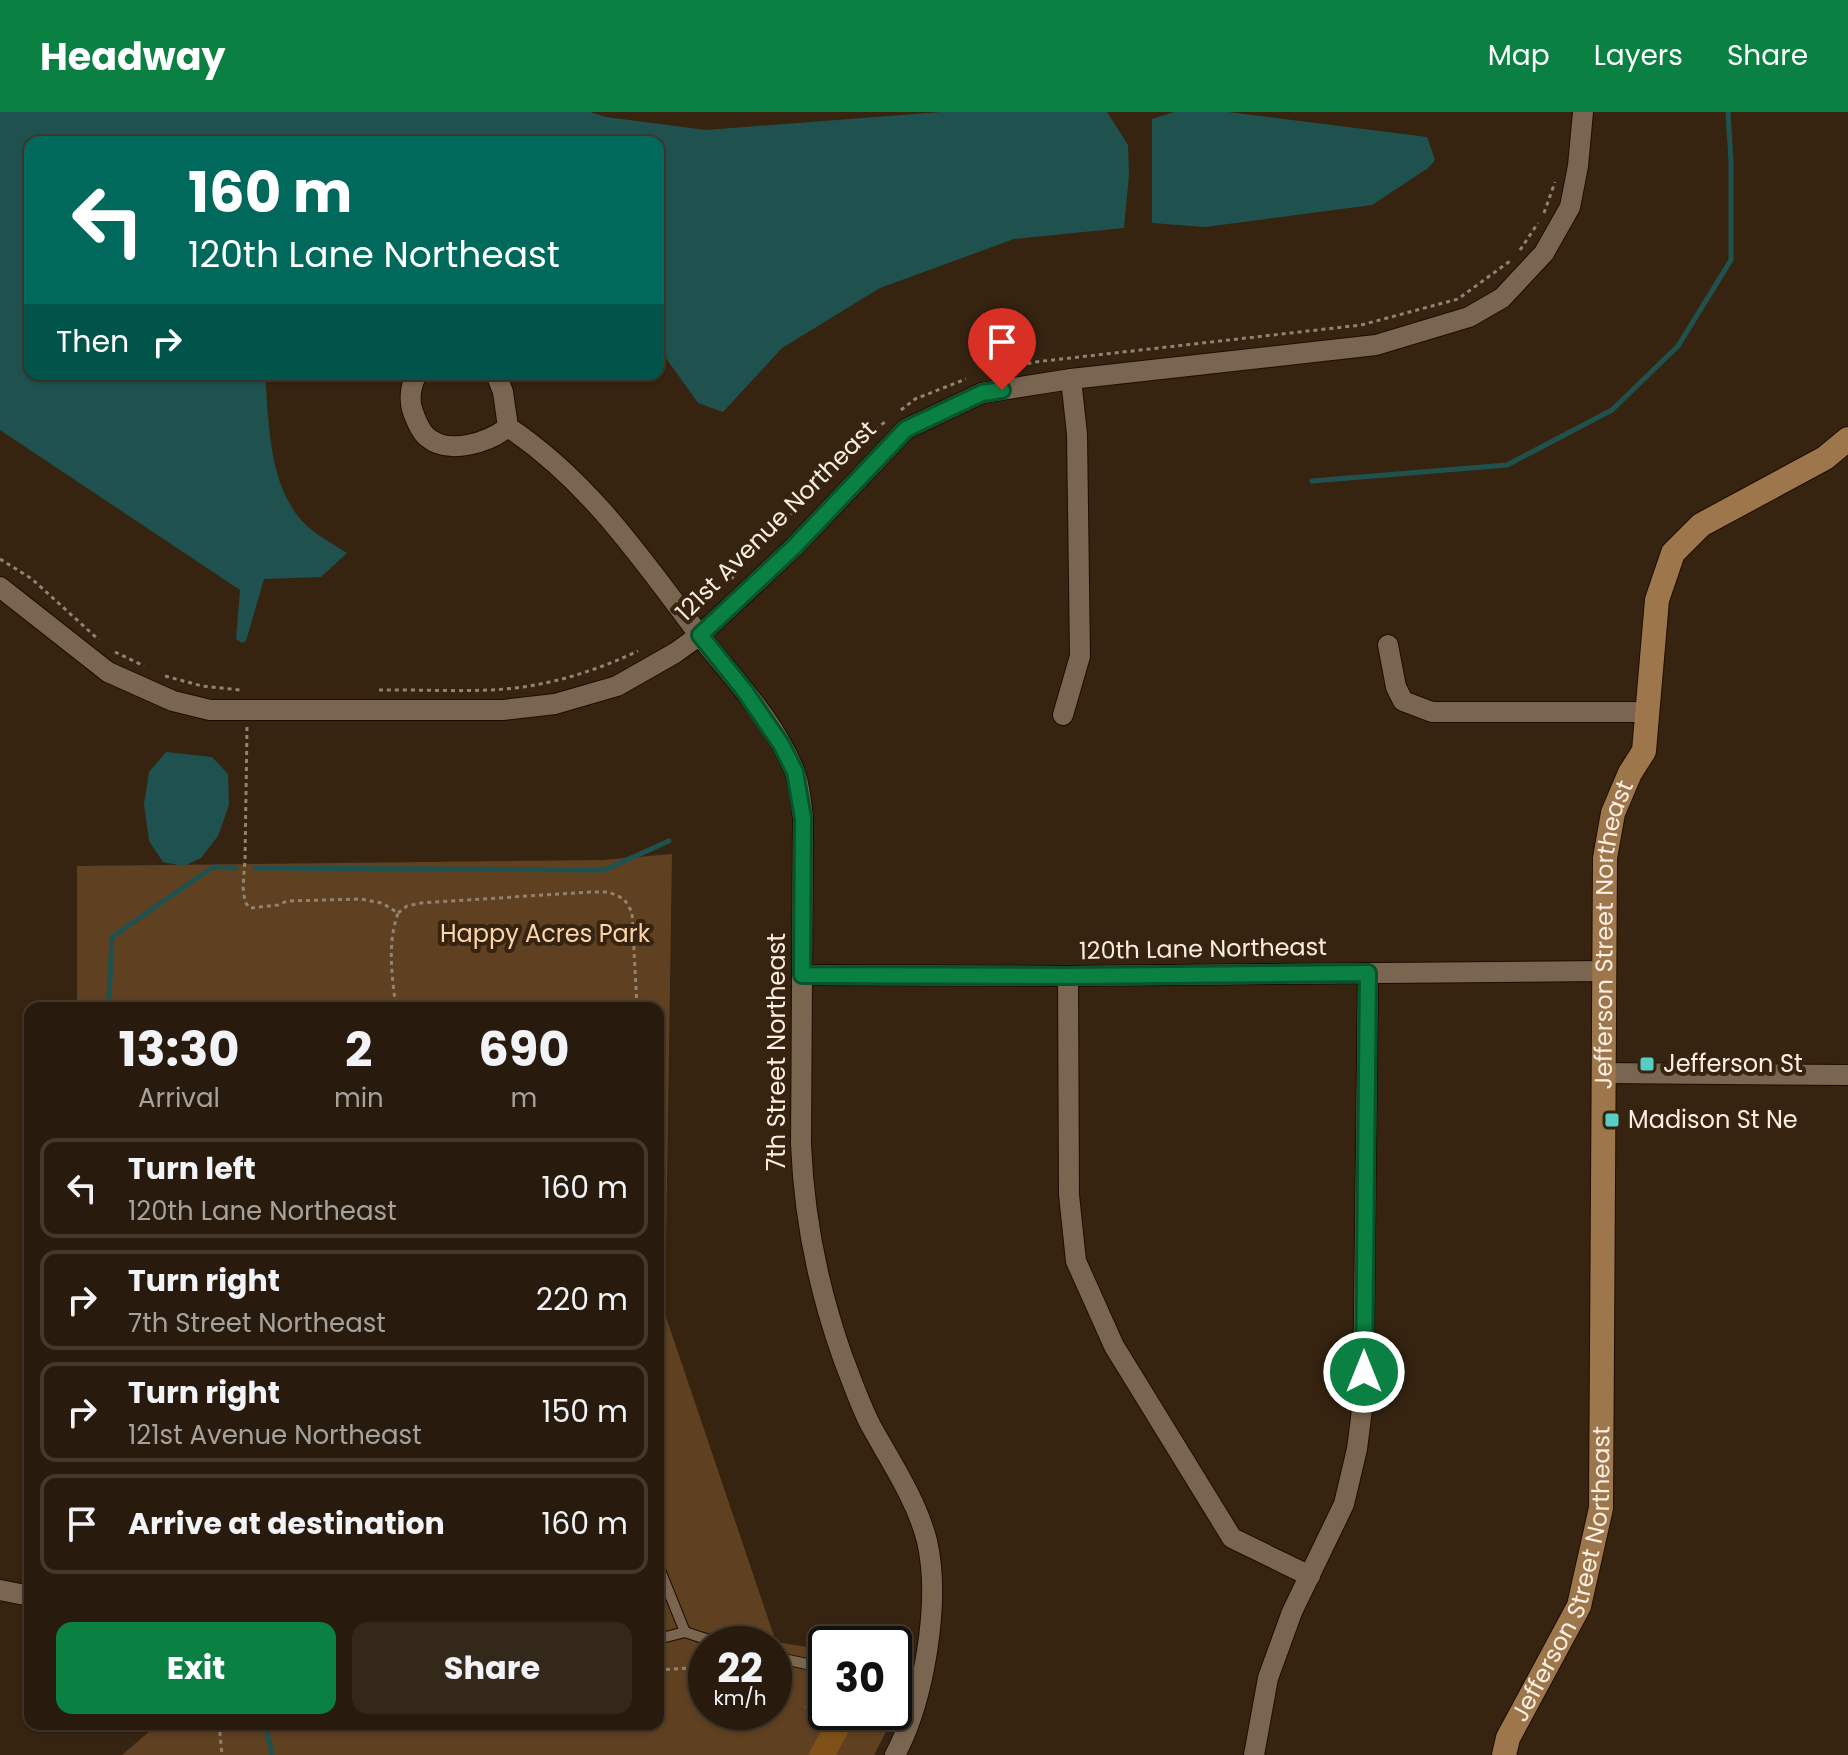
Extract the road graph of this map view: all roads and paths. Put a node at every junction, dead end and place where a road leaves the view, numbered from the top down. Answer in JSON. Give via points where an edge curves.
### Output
{"nodes":[{"id":1,"x":1583,"y":112,"type":"edge"},
{"id":2,"x":1559,"y":170,"type":"dead end"},
{"id":3,"x":997,"y":371,"type":"dead end"},
{"id":4,"x":975,"y":377,"type":"dead end"},
{"id":5,"x":1071,"y":379,"type":"junction"},
{"id":6,"x":413,"y":380,"type":"edge"},
{"id":7,"x":498,"y":380,"type":"edge"},
{"id":8,"x":508,"y":427,"type":"junction"},
{"id":9,"x":1848,"y":439,"type":"edge"},
{"id":10,"x":0,"y":559,"type":"edge"},
{"id":11,"x":729,"y":581,"type":"dead end"},
{"id":12,"x":0,"y":587,"type":"edge"},
{"id":13,"x":700,"y":635,"type":"junction"},
{"id":14,"x":102,"y":642,"type":"dead end"},
{"id":15,"x":1388,"y":645,"type":"dead end"},
{"id":16,"x":640,"y":650,"type":"dead end"},
{"id":17,"x":113,"y":651,"type":"dead end"},
{"id":18,"x":151,"y":669,"type":"dead end"},
{"id":19,"x":163,"y":676,"type":"dead end"},
{"id":20,"x":377,"y":690,"type":"dead end"},
{"id":21,"x":248,"y":702,"type":"junction"},
{"id":22,"x":1647,"y":712,"type":"junction"},
{"id":23,"x":1063,"y":715,"type":"dead end"},
{"id":24,"x":398,"y":913,"type":"junction"},
{"id":25,"x":1605,"y":971,"type":"junction"},
{"id":26,"x":1368,"y":973,"type":"junction"},
{"id":27,"x":802,"y":975,"type":"junction"},
{"id":28,"x":1068,"y":976,"type":"junction"},
{"id":29,"x":395,"y":1002,"type":"edge"},
{"id":30,"x":637,"y":1002,"type":"edge"},
{"id":31,"x":1603,"y":1073,"type":"junction"},
{"id":32,"x":1848,"y":1075,"type":"edge"},
{"id":33,"x":1310,"y":1576,"type":"junction"},
{"id":34,"x":0,"y":1590,"type":"edge"},
{"id":35,"x":664,"y":1593,"type":"edge"},
{"id":36,"x":24,"y":1595,"type":"edge"},
{"id":37,"x":685,"y":1632,"type":"junction"},
{"id":38,"x":688,"y":1633,"type":"edge"},
{"id":39,"x":664,"y":1637,"type":"edge"},
{"id":40,"x":688,"y":1668,"type":"edge"},
{"id":41,"x":664,"y":1670,"type":"edge"},
{"id":42,"x":912,"y":1685,"type":"edge"},
{"id":43,"x":921,"y":1687,"type":"junction"},
{"id":44,"x":220,"y":1730,"type":"edge"},
{"id":45,"x":222,"y":1755,"type":"edge"},
{"id":46,"x":895,"y":1755,"type":"edge"},
{"id":47,"x":1254,"y":1755,"type":"edge"},
{"id":48,"x":1504,"y":1755,"type":"edge"}],
"edges":[{"from":1,"to":5,"type":"street","name":"121st Avenue Northeast","via":[[1570,207],[1544,253],[1502,298],[1469,317],[1376,345]]},
{"from":2,"to":3,"type":"path","via":[[1543,215],[1517,256],[1458,299],[1361,325],[1035,362]]},
{"from":4,"to":11,"type":"path","via":[[915,399],[857,443]]},
{"from":5,"to":13,"type":"street","name":"121st Avenue Northeast","via":[[982,393],[906,429],[794,547]]},
{"from":5,"to":23,"type":"street","via":[[1077,434],[1080,656]]},
{"from":6,"to":8,"type":"street","via":[[410,404],[427,437],[460,446]]},
{"from":7,"to":8,"type":"street"},
{"from":8,"to":13,"type":"street","name":"7th Street Northeast","via":[[578,483],[626,535]]},
{"from":9,"to":22,"type":"street","name":"Jefferson Street Northeast","via":[[1825,458],[1701,525],[1673,553],[1657,600]]},
{"from":10,"to":14,"type":"path","via":[[32,579]]},
{"from":12,"to":21,"type":"street","name":"121st Avenue Northeast","via":[[108,672],[173,701],[210,710]]},
{"from":13,"to":21,"type":"street","name":"121st Avenue Northeast","via":[[617,686],[555,704],[491,710]]},
{"from":13,"to":27,"type":"street","name":"7th Street Northeast","via":[[744,690],[795,772],[803,818]]},
{"from":15,"to":22,"type":"street","via":[[1403,701],[1432,712]]},
{"from":16,"to":20,"type":"path","via":[[598,669],[543,684]]},
{"from":17,"to":18,"type":"path"},
{"from":19,"to":21,"type":"path"},
{"from":21,"to":24,"type":"path","via":[[245,902],[250,908],[263,908],[287,901],[361,899]]},
{"from":22,"to":25,"type":"street","name":"Jefferson Street Northeast","via":[[1644,751],[1613,813],[1605,858]]},
{"from":24,"to":29,"type":"path","via":[[391,931]]},
{"from":24,"to":30,"type":"path","via":[[421,903],[609,892],[624,899],[632,912]]},
{"from":25,"to":26,"type":"street","name":"120th Lane Northeast"},
{"from":25,"to":31,"type":"street","name":"Jefferson Street Northeast"},
{"from":26,"to":28,"type":"street","name":"120th Lane Northeast"},
{"from":26,"to":33,"type":"street","via":[[1363,1402],[1344,1504]]},
{"from":27,"to":28,"type":"street","name":"120th Lane Northeast"},
{"from":27,"to":43,"type":"street","name":"7th Street Northeast","via":[[801,1144],[809,1237],[844,1360],[927,1541],[932,1585]]},
{"from":28,"to":33,"type":"street","via":[[1069,1195],[1076,1261],[1114,1346],[1232,1538]]},
{"from":31,"to":32,"type":"street"},
{"from":31,"to":48,"type":"street","name":"Jefferson Street Northeast","via":[[1601,1508],[1579,1606],[1508,1738]]},
{"from":33,"to":47,"type":"street","via":[[1268,1678]]},
{"from":34,"to":36,"type":"street"},
{"from":35,"to":37,"type":"lane"},
{"from":37,"to":38,"type":"lane"},
{"from":37,"to":39,"type":"lane"},
{"from":40,"to":41,"type":"path"},
{"from":42,"to":43,"type":"lane"},
{"from":43,"to":46,"type":"street","name":"7th Street Northeast"},
{"from":44,"to":45,"type":"path"}]}
